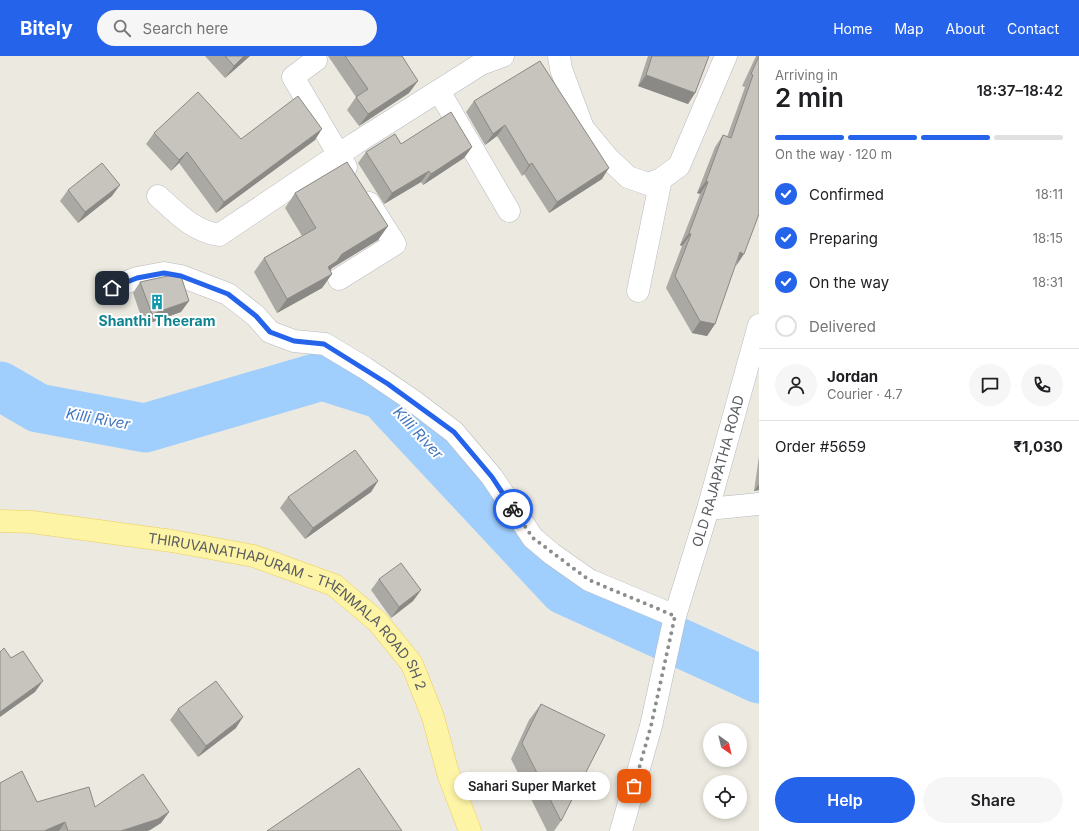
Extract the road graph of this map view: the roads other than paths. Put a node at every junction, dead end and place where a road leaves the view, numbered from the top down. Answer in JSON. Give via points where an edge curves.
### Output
{"nodes":[{"id":1,"x":503,"y":56,"type":"edge"},
{"id":2,"x":559,"y":56,"type":"edge"},
{"id":3,"x":726,"y":56,"type":"edge"},
{"id":4,"x":316,"y":60,"type":"dead end"},
{"id":5,"x":439,"y":91,"type":"junction"},
{"id":6,"x":338,"y":155,"type":"junction"},
{"id":7,"x":661,"y":179,"type":"junction"},
{"id":8,"x":158,"y":196,"type":"dead end"},
{"id":9,"x":509,"y":211,"type":"dead end"},
{"id":10,"x":339,"y":279,"type":"dead end"},
{"id":11,"x":112,"y":288,"type":"dead end"},
{"id":12,"x":638,"y":291,"type":"dead end"},
{"id":13,"x":759,"y":325,"type":"edge"},
{"id":14,"x":759,"y":504,"type":"edge"},
{"id":15,"x":708,"y":509,"type":"junction"},
{"id":16,"x":0,"y":521,"type":"edge"},
{"id":17,"x":675,"y":616,"type":"junction"},
{"id":18,"x":470,"y":831,"type":"edge"},
{"id":19,"x":621,"y":831,"type":"edge"}],
"edges":[{"from":1,"to":5,"type":"street","via":[[482,64]]},
{"from":2,"to":7,"type":"street","via":[[561,69],[583,128],[607,157],[628,177],[648,184]]},
{"from":3,"to":7,"type":"street","via":[[679,166]]},
{"from":4,"to":6,"type":"street","via":[[293,77]]},
{"from":5,"to":6,"type":"street"},
{"from":5,"to":9,"type":"street"},
{"from":6,"to":8,"type":"street","via":[[220,235],[206,233],[186,222]]},
{"from":6,"to":10,"type":"street","via":[[395,244]]},
{"from":7,"to":12,"type":"street"},
{"from":11,"to":17,"type":"street","via":[[137,278],[164,273],[181,276],[228,294],[256,316],[270,332],[294,341],[324,344],[388,384],[454,432],[492,477],[533,538],[552,554],[589,580]]},
{"from":13,"to":15,"type":"street","name":"OLD RAJAPATHA ROAD"},
{"from":14,"to":15,"type":"street"},
{"from":15,"to":17,"type":"street","name":"OLD RAJAPATHA ROAD"},
{"from":16,"to":18,"type":"main road","name":"THIRUVANATHAPURAM - THENMALA ROAD SH 2","via":[[32,522],[172,540],[254,556],[334,585],[378,622],[412,664],[433,718],[448,773]]},
{"from":17,"to":19,"type":"street","name":"OLD RAJAPATHA ROAD","via":[[651,726]]}]}
